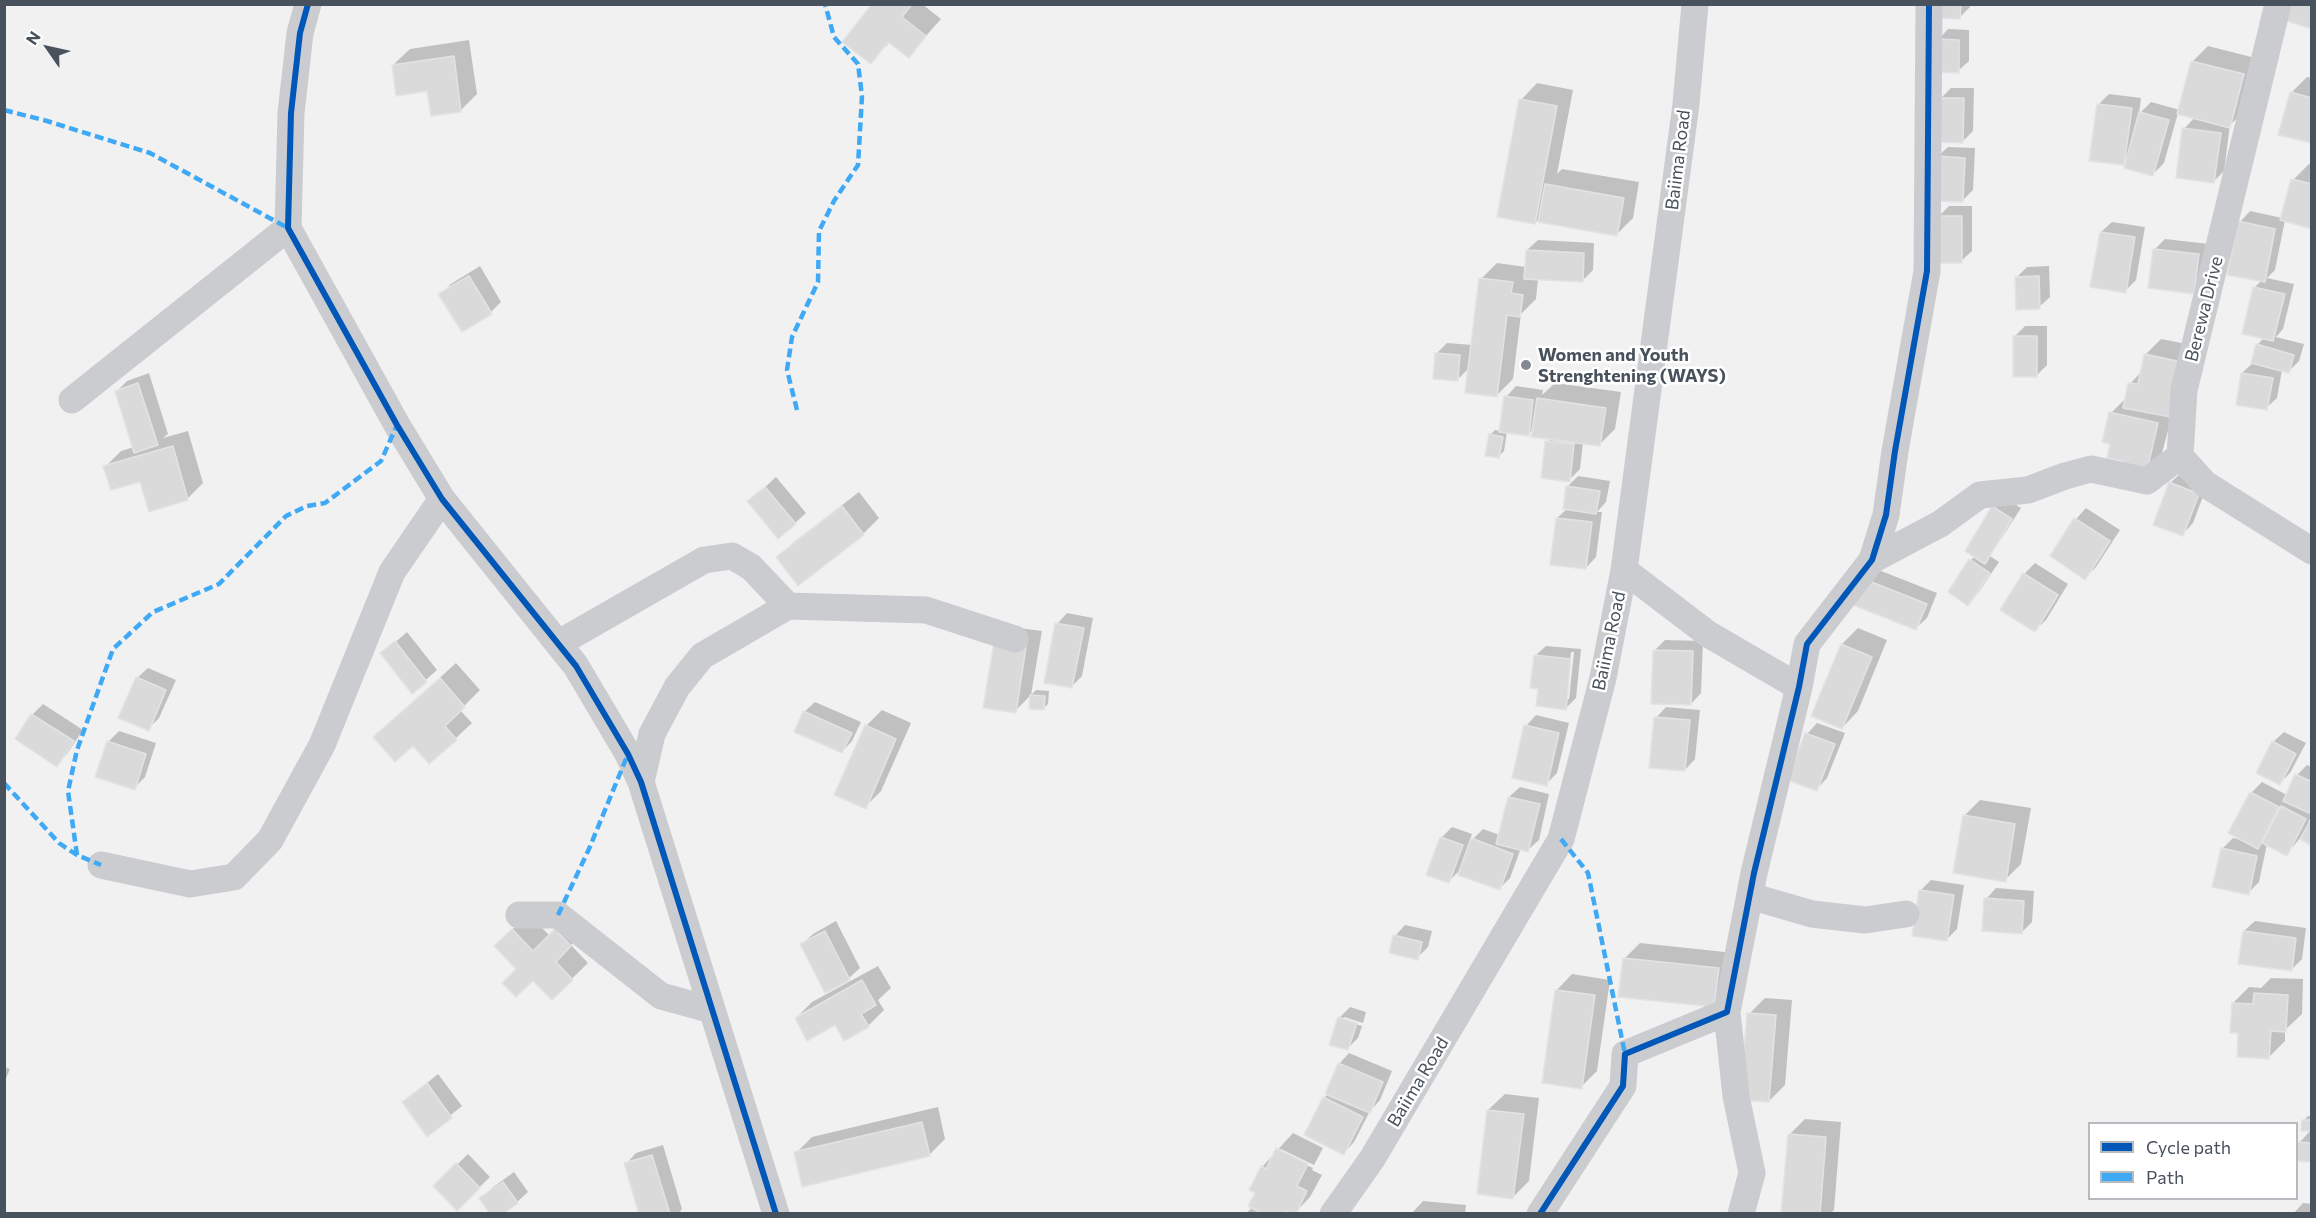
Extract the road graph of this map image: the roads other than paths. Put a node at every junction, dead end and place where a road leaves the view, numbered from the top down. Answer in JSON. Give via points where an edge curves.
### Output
{"nodes":[{"id":1,"x":308,"y":4,"type":"edge"},
{"id":2,"x":1695,"y":4,"type":"edge"},
{"id":3,"x":1929,"y":4,"type":"edge"},
{"id":4,"x":2278,"y":4,"type":"edge"},
{"id":5,"x":288,"y":228,"type":"junction"},
{"id":6,"x":72,"y":400,"type":"dead end"},
{"id":7,"x":2180,"y":456,"type":"junction"},
{"id":8,"x":442,"y":499,"type":"junction"},
{"id":9,"x":2312,"y":551,"type":"edge"},
{"id":10,"x":1872,"y":560,"type":"junction"},
{"id":11,"x":1624,"y":570,"type":"junction"},
{"id":12,"x":788,"y":606,"type":"junction"},
{"id":13,"x":1015,"y":639,"type":"dead end"},
{"id":14,"x":559,"y":644,"type":"junction"},
{"id":15,"x":1799,"y":687,"type":"junction"},
{"id":16,"x":641,"y":782,"type":"junction"},
{"id":17,"x":101,"y":865,"type":"dead end"},
{"id":18,"x":1750,"y":897,"type":"junction"},
{"id":19,"x":519,"y":915,"type":"dead end"},
{"id":20,"x":1906,"y":915,"type":"dead end"},
{"id":21,"x":712,"y":1010,"type":"junction"},
{"id":22,"x":1727,"y":1012,"type":"junction"},
{"id":23,"x":776,"y":1214,"type":"edge"},
{"id":24,"x":1333,"y":1214,"type":"edge"},
{"id":25,"x":1540,"y":1214,"type":"edge"},
{"id":26,"x":1741,"y":1214,"type":"edge"}],
"edges":[{"from":1,"to":5,"type":"street","via":[[300,33],[291,113]]},
{"from":2,"to":11,"type":"street","name":"Baiima Road","via":[[1686,104]]},
{"from":3,"to":10,"type":"street","via":[[1927,271],[1886,515]]},
{"from":4,"to":7,"type":"street","name":"Berewa Drive","via":[[2184,390]]},
{"from":5,"to":6,"type":"street"},
{"from":5,"to":8,"type":"street"},
{"from":7,"to":9,"type":"street","via":[[2205,484]]},
{"from":7,"to":10,"type":"street","via":[[2147,481],[2091,469],[2028,490],[1980,495],[1940,524]]},
{"from":8,"to":14,"type":"street"},
{"from":8,"to":17,"type":"street","via":[[392,572],[322,745],[270,840],[234,877],[190,884]]},
{"from":10,"to":15,"type":"street","via":[[1807,644]]},
{"from":11,"to":15,"type":"street","via":[[1708,634]]},
{"from":11,"to":24,"type":"street","name":"Baiima Road","via":[[1603,678],[1561,839],[1372,1159]]},
{"from":12,"to":13,"type":"street","via":[[926,610]]},
{"from":12,"to":14,"type":"street","via":[[751,567],[732,556],[704,560]]},
{"from":12,"to":16,"type":"street","via":[[702,656],[676,687],[652,734]]},
{"from":14,"to":16,"type":"street","via":[[576,666]]},
{"from":15,"to":18,"type":"street"},
{"from":16,"to":21,"type":"street"},
{"from":18,"to":20,"type":"street","via":[[1812,914],[1865,920]]},
{"from":18,"to":22,"type":"street"},
{"from":19,"to":21,"type":"street","via":[[558,915],[661,996]]},
{"from":21,"to":23,"type":"street"},
{"from":22,"to":25,"type":"street","via":[[1625,1054],[1623,1086]]},
{"from":22,"to":26,"type":"street","via":[[1736,1096],[1752,1173]]}]}
